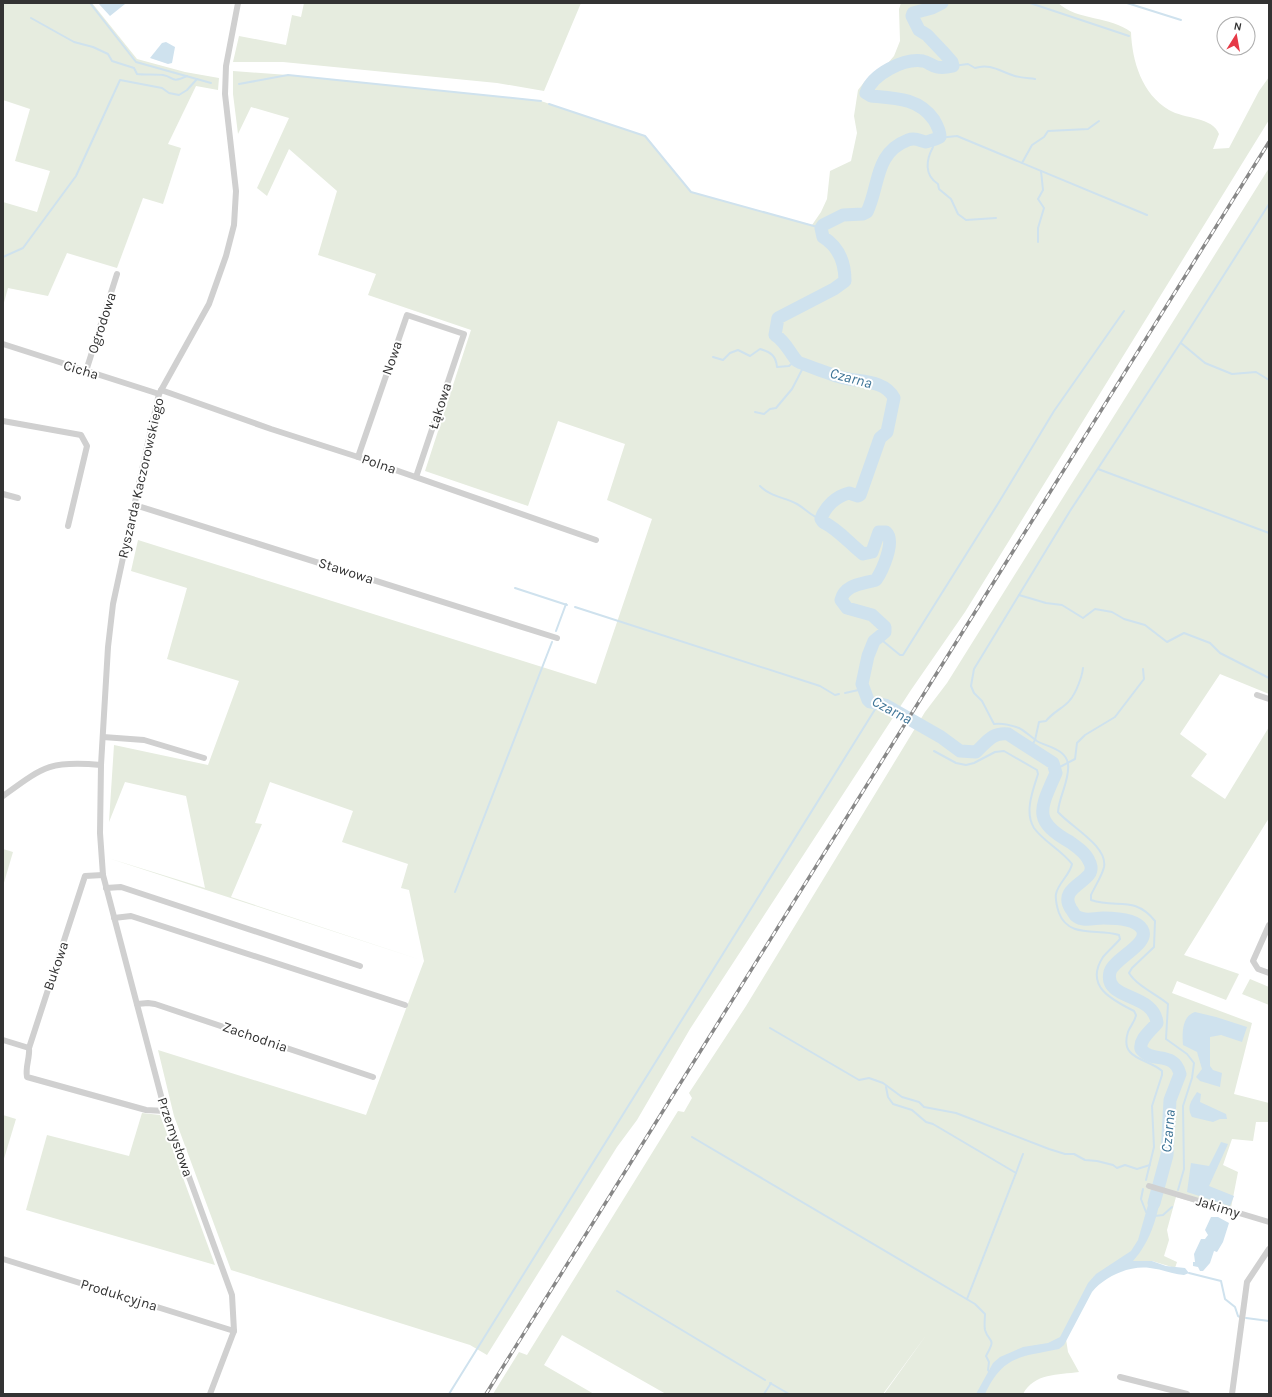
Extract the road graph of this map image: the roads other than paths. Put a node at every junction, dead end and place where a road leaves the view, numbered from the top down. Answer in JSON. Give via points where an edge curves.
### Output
{"nodes":[{"id":1,"x":238,"y":3,"type":"edge"},
{"id":2,"x":117,"y":274,"type":"dead end"},
{"id":3,"x":464,"y":334,"type":"joint"},
{"id":4,"x":3,"y":344,"type":"edge"},
{"id":5,"x":86,"y":371,"type":"junction"},
{"id":6,"x":160,"y":392,"type":"junction"},
{"id":7,"x":3,"y":420,"type":"edge"},
{"id":8,"x":358,"y":457,"type":"junction"},
{"id":9,"x":416,"y":477,"type":"junction"},
{"id":10,"x":3,"y":494,"type":"edge"},
{"id":11,"x":18,"y":498,"type":"dead end"},
{"id":12,"x":135,"y":505,"type":"junction"},
{"id":13,"x":68,"y":526,"type":"dead end"},
{"id":14,"x":596,"y":540,"type":"dead end"},
{"id":15,"x":558,"y":638,"type":"dead end"},
{"id":16,"x":1257,"y":695,"type":"dead end"},
{"id":17,"x":1269,"y":699,"type":"edge"},
{"id":18,"x":103,"y":737,"type":"junction"},
{"id":19,"x":204,"y":758,"type":"dead end"},
{"id":20,"x":101,"y":765,"type":"junction"},
{"id":21,"x":3,"y":796,"type":"edge"},
{"id":22,"x":103,"y":875,"type":"junction"},
{"id":23,"x":106,"y":888,"type":"junction"},
{"id":24,"x":114,"y":918,"type":"junction"},
{"id":25,"x":1269,"y":925,"type":"edge"},
{"id":26,"x":360,"y":966,"type":"dead end"},
{"id":27,"x":1269,"y":973,"type":"edge"},
{"id":28,"x":137,"y":1004,"type":"junction"},
{"id":29,"x":405,"y":1005,"type":"dead end"},
{"id":30,"x":3,"y":1040,"type":"edge"},
{"id":31,"x":29,"y":1048,"type":"junction"},
{"id":32,"x":374,"y":1077,"type":"dead end"},
{"id":33,"x":165,"y":1111,"type":"junction"},
{"id":34,"x":1149,"y":1186,"type":"dead end"},
{"id":35,"x":1269,"y":1222,"type":"edge"},
{"id":36,"x":1269,"y":1249,"type":"edge"},
{"id":37,"x":3,"y":1259,"type":"edge"},
{"id":38,"x":234,"y":1331,"type":"junction"},
{"id":39,"x":1120,"y":1377,"type":"dead end"},
{"id":40,"x":210,"y":1394,"type":"edge"},
{"id":41,"x":1187,"y":1394,"type":"edge"},
{"id":42,"x":1232,"y":1394,"type":"edge"}],
"edges":[{"from":1,"to":6,"type":"street","name":"Ryszarda Kaczorowskiego","via":[[226,66],[225,94],[236,191],[234,225],[209,304]]},
{"from":2,"to":5,"type":"street","name":"Ogrodowa"},
{"from":3,"to":8,"type":"street","name":"Nowa","via":[[406,315]]},
{"from":3,"to":9,"type":"street","name":"Łąkowa"},
{"from":4,"to":5,"type":"street","name":"Cicha"},
{"from":5,"to":6,"type":"street","name":"Cicha"},
{"from":6,"to":8,"type":"street","name":"Polna"},
{"from":6,"to":12,"type":"street","name":"Ryszarda Kaczorowskiego"},
{"from":7,"to":13,"type":"street","via":[[81,435],[87,446]]},
{"from":8,"to":9,"type":"street","name":"Polna"},
{"from":9,"to":14,"type":"street","name":"Polna"},
{"from":10,"to":11,"type":"street"},
{"from":12,"to":15,"type":"street","name":"Stawowa"},
{"from":12,"to":18,"type":"street","name":"Ryszarda Kaczorowskiego","via":[[113,604]]},
{"from":16,"to":17,"type":"street"},
{"from":18,"to":19,"type":"street","via":[[144,740]]},
{"from":18,"to":20,"type":"street","name":"Ryszarda Kaczorowskiego"},
{"from":20,"to":21,"type":"street","via":[[76,762],[47,767]]},
{"from":20,"to":22,"type":"street","name":"Ryszarda Kaczorowskiego","via":[[100,834]]},
{"from":22,"to":23,"type":"street","name":"Przemysłowa"},
{"from":22,"to":31,"type":"street","name":"Bukowa","via":[[85,876]]},
{"from":23,"to":24,"type":"street","name":"Przemysłowa"},
{"from":23,"to":26,"type":"street","via":[[121,887]]},
{"from":24,"to":28,"type":"street","name":"Przemysłowa"},
{"from":24,"to":29,"type":"street","via":[[131,916]]},
{"from":25,"to":27,"type":"street","via":[[1252,961],[1258,969]]},
{"from":28,"to":32,"type":"street","name":"Zachodnia","via":[[156,1004]]},
{"from":28,"to":33,"type":"street","name":"Przemysłowa"},
{"from":30,"to":31,"type":"street"},
{"from":31,"to":33,"type":"street","via":[[27,1077],[146,1110]]},
{"from":33,"to":38,"type":"street","name":"Przemysłowa","via":[[232,1295]]},
{"from":34,"to":35,"type":"street","name":"Jakimy"},
{"from":36,"to":42,"type":"street","via":[[1247,1282]]},
{"from":37,"to":38,"type":"street","name":"Produkcyjna"},
{"from":38,"to":40,"type":"street","name":"Przemysłowa"},
{"from":39,"to":41,"type":"street"}]}
